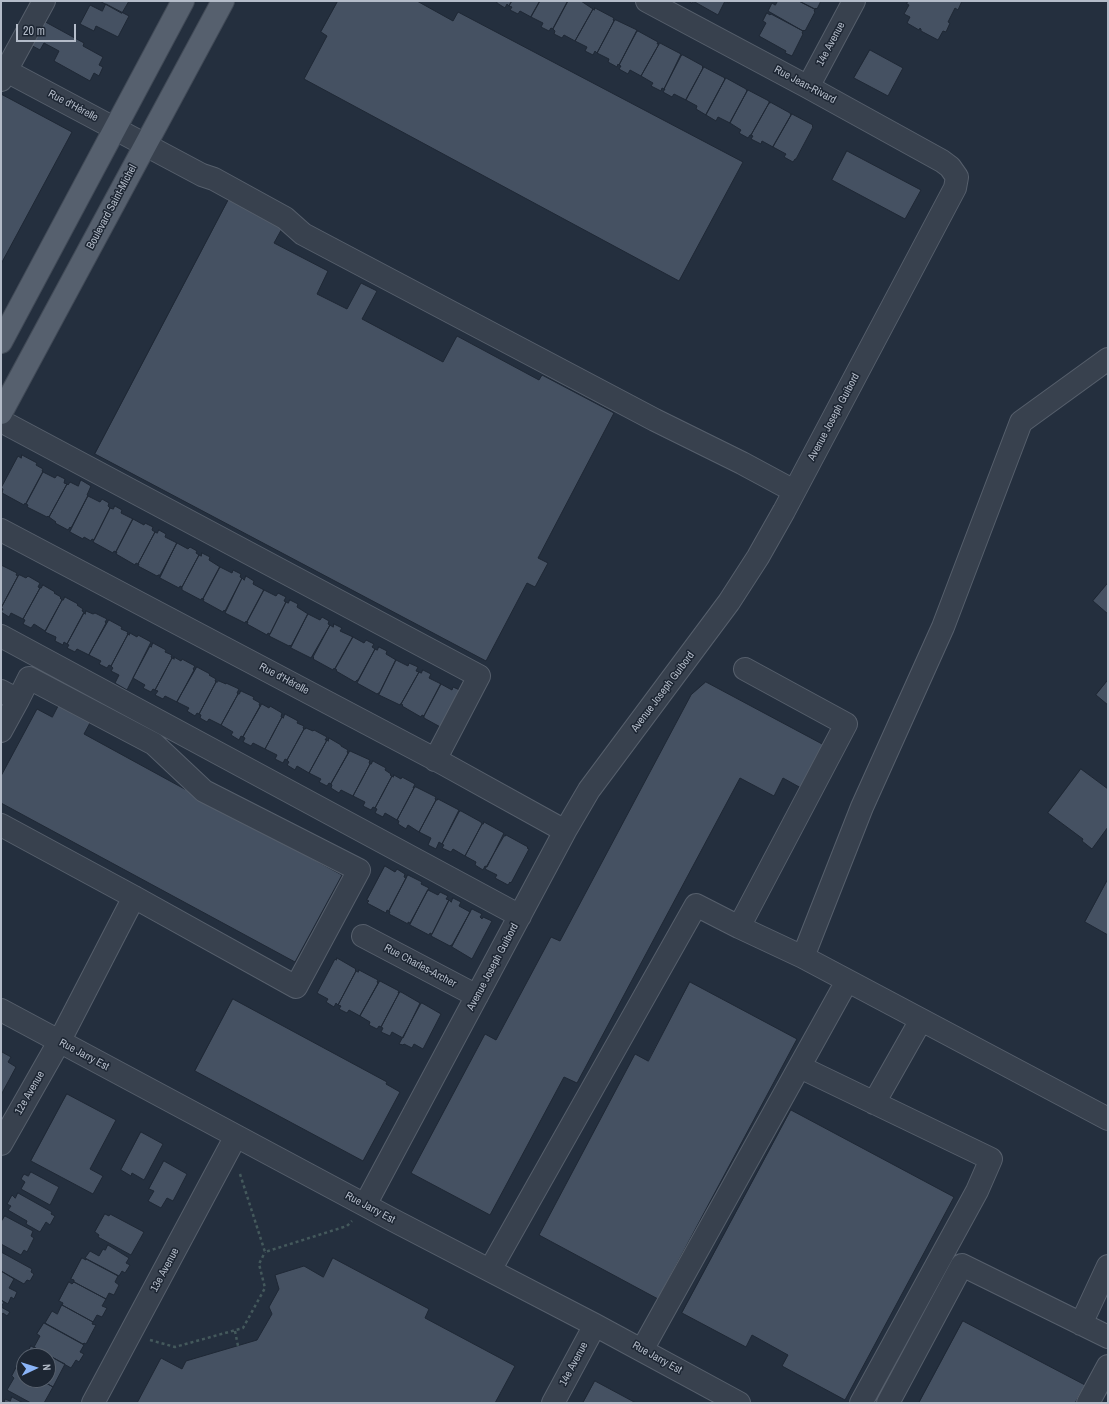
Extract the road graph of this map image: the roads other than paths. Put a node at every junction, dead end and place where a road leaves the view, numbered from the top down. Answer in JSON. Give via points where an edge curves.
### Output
{"nodes":[{"id":1,"x":44,"y":1,"type":"edge"},
{"id":2,"x":183,"y":1,"type":"edge"},
{"id":3,"x":223,"y":1,"type":"edge"},
{"id":4,"x":648,"y":1,"type":"edge"},
{"id":5,"x":854,"y":1,"type":"edge"},
{"id":6,"x":3,"y":73,"type":"edge"},
{"id":7,"x":808,"y":87,"type":"junction"},
{"id":8,"x":115,"y":128,"type":"junction"},
{"id":9,"x":145,"y":144,"type":"junction"},
{"id":10,"x":957,"y":177,"type":"joint"},
{"id":11,"x":1,"y":342,"type":"edge"},
{"id":12,"x":1108,"y":359,"type":"edge"},
{"id":13,"x":1,"y":413,"type":"edge"},
{"id":14,"x":1,"y":421,"type":"edge"},
{"id":15,"x":794,"y":491,"type":"junction"},
{"id":16,"x":1,"y":530,"type":"edge"},
{"id":17,"x":1,"y":636,"type":"edge"},
{"id":18,"x":745,"y":669,"type":"dead end"},
{"id":19,"x":9,"y":695,"type":"edge"},
{"id":20,"x":1,"y":731,"type":"edge"},
{"id":21,"x":435,"y":760,"type":"junction"},
{"id":22,"x":1,"y":825,"type":"edge"},
{"id":23,"x":565,"y":831,"type":"junction"},
{"id":24,"x":134,"y":897,"type":"junction"},
{"id":25,"x":520,"y":916,"type":"junction"},
{"id":26,"x":739,"y":927,"type":"junction"},
{"id":27,"x":363,"y":936,"type":"dead end"},
{"id":28,"x":803,"y":957,"type":"junction"},
{"id":29,"x":847,"y":982,"type":"junction"},
{"id":30,"x":477,"y":996,"type":"junction"},
{"id":31,"x":1,"y":1010,"type":"edge"},
{"id":32,"x":920,"y":1020,"type":"junction"},
{"id":33,"x":59,"y":1042,"type":"junction"},
{"id":34,"x":800,"y":1067,"type":"junction"},
{"id":35,"x":874,"y":1103,"type":"junction"},
{"id":36,"x":1108,"y":1119,"type":"edge"},
{"id":37,"x":236,"y":1136,"type":"junction"},
{"id":38,"x":1,"y":1144,"type":"edge"},
{"id":39,"x":365,"y":1206,"type":"junction"},
{"id":40,"x":1108,"y":1266,"type":"edge"},
{"id":41,"x":490,"y":1270,"type":"junction"},
{"id":42,"x":1081,"y":1324,"type":"junction"},
{"id":43,"x":595,"y":1325,"type":"junction"},
{"id":44,"x":1108,"y":1337,"type":"edge"},
{"id":45,"x":642,"y":1350,"type":"junction"},
{"id":46,"x":1108,"y":1366,"type":"edge"},
{"id":47,"x":93,"y":1403,"type":"edge"},
{"id":48,"x":553,"y":1403,"type":"edge"},
{"id":49,"x":739,"y":1403,"type":"edge"},
{"id":50,"x":860,"y":1403,"type":"edge"},
{"id":51,"x":888,"y":1403,"type":"edge"},
{"id":52,"x":1088,"y":1403,"type":"edge"}],
"edges":[{"from":1,"to":6,"type":"street"},
{"from":2,"to":8,"type":"main road"},
{"from":3,"to":9,"type":"main road","name":"Boulevard Saint-Michel"},
{"from":4,"to":7,"type":"street","name":"Rue Jean-Rivard"},
{"from":5,"to":7,"type":"street","name":"14e Avenue"},
{"from":6,"to":8,"type":"street","name":"Rue d'Hérelle"},
{"from":7,"to":10,"type":"street","name":"Rue Jean-Rivard","via":[[942,161]]},
{"from":8,"to":9,"type":"street","name":"Rue d'Hérelle"},
{"from":8,"to":11,"type":"main road"},
{"from":9,"to":13,"type":"main road","name":"Boulevard Saint-Michel"},
{"from":9,"to":15,"type":"street","name":"Rue d'Hérelle","via":[[285,218],[303,234]]},
{"from":10,"to":15,"type":"street","name":"Avenue Joseph Guibord","via":[[955,188]]},
{"from":12,"to":28,"type":"street","via":[[1021,422],[943,627],[862,807]]},
{"from":14,"to":21,"type":"street","via":[[479,676]]},
{"from":15,"to":23,"type":"street","name":"Avenue Joseph Guibord","via":[[758,557],[729,602],[589,790]]},
{"from":16,"to":21,"type":"street","name":"Rue d'Hérelle"},
{"from":17,"to":25,"type":"street"},
{"from":18,"to":26,"type":"street","via":[[846,724]]},
{"from":19,"to":20,"type":"street"},
{"from":19,"to":24,"type":"street","via":[[29,678],[154,744],[204,791],[359,870],[296,987]]},
{"from":21,"to":23,"type":"street","name":"Rue d'Hérelle"},
{"from":22,"to":24,"type":"street"},
{"from":23,"to":25,"type":"street","name":"Avenue Joseph Guibord"},
{"from":24,"to":33,"type":"street","name":"12e Avenue"},
{"from":25,"to":30,"type":"street","name":"Avenue Joseph Guibord"},
{"from":26,"to":28,"type":"street"},
{"from":26,"to":41,"type":"street","via":[[696,905]]},
{"from":27,"to":30,"type":"street","name":"Rue Charles-Archer"},
{"from":28,"to":29,"type":"street"},
{"from":29,"to":32,"type":"street"},
{"from":29,"to":34,"type":"street"},
{"from":30,"to":39,"type":"street","name":"Avenue Joseph Guibord"},
{"from":31,"to":33,"type":"street","name":"Rue Jarry Est"},
{"from":32,"to":35,"type":"street"},
{"from":32,"to":36,"type":"street"},
{"from":33,"to":37,"type":"street","name":"Rue Jarry Est"},
{"from":33,"to":38,"type":"street","name":"12e Avenue"},
{"from":34,"to":35,"type":"street"},
{"from":34,"to":45,"type":"street"},
{"from":35,"to":50,"type":"street","via":[[991,1159],[977,1191]]},
{"from":37,"to":39,"type":"street","name":"Rue Jarry Est"},
{"from":37,"to":47,"type":"street","name":"13e Avenue"},
{"from":39,"to":41,"type":"street","name":"Rue Jarry Est"},
{"from":40,"to":42,"type":"street"},
{"from":41,"to":43,"type":"street","name":"Rue Jarry Est"},
{"from":42,"to":44,"type":"street"},
{"from":42,"to":51,"type":"street","via":[[962,1265]]},
{"from":43,"to":45,"type":"street","name":"Rue Jarry Est"},
{"from":43,"to":48,"type":"street","name":"14e Avenue"},
{"from":45,"to":49,"type":"street","name":"Rue Jarry Est"},
{"from":46,"to":52,"type":"street"}]}
